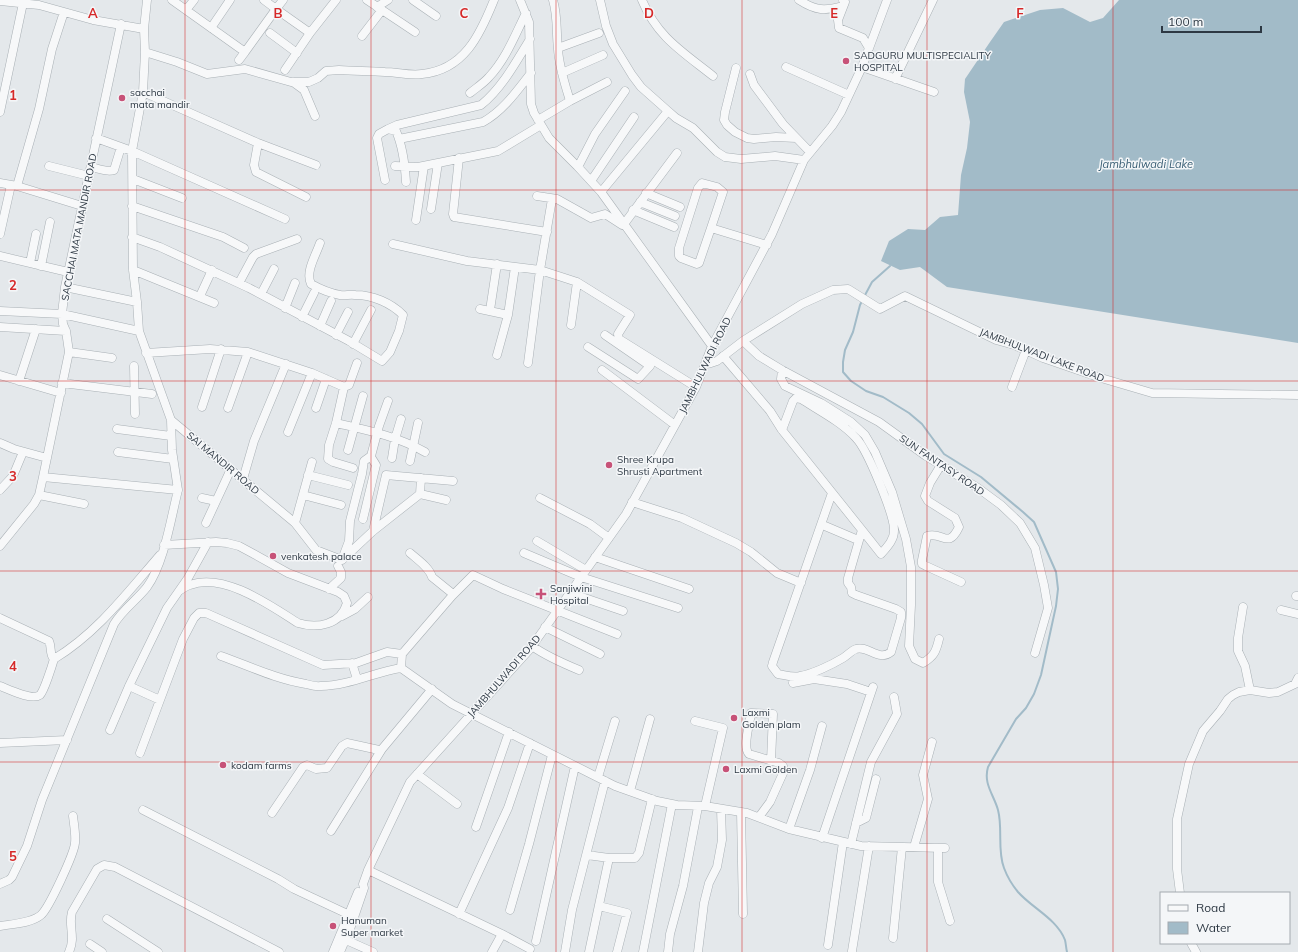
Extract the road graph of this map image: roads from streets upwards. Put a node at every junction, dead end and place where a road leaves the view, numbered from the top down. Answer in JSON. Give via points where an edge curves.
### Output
{"nodes":[{"id":1,"x":147,"y":0,"type":"edge"},
{"id":2,"x":172,"y":0,"type":"edge"},
{"id":3,"x":194,"y":0,"type":"edge"},
{"id":4,"x":230,"y":0,"type":"edge"},
{"id":5,"x":264,"y":0,"type":"edge"},
{"id":6,"x":283,"y":0,"type":"edge"},
{"id":7,"x":336,"y":0,"type":"edge"},
{"id":8,"x":367,"y":0,"type":"edge"},
{"id":9,"x":388,"y":0,"type":"edge"},
{"id":10,"x":413,"y":0,"type":"edge"},
{"id":11,"x":494,"y":0,"type":"edge"},
{"id":12,"x":520,"y":0,"type":"edge"},
{"id":13,"x":553,"y":0,"type":"edge"},
{"id":14,"x":600,"y":0,"type":"edge"},
{"id":15,"x":642,"y":0,"type":"edge"},
{"id":16,"x":799,"y":0,"type":"edge"},
{"id":17,"x":887,"y":0,"type":"edge"},
{"id":18,"x":933,"y":0,"type":"edge"},
{"id":19,"x":3,"y":1,"type":"edge"},
{"id":20,"x":23,"y":3,"type":"junction"},
{"id":21,"x":843,"y":3,"type":"edge"},
{"id":22,"x":379,"y":8,"type":"junction"},
{"id":23,"x":276,"y":9,"type":"junction"},
{"id":24,"x":186,"y":10,"type":"junction"},
{"id":25,"x":64,"y":12,"type":"junction"},
{"id":26,"x":526,"y":13,"type":"junction"},
{"id":27,"x":436,"y":16,"type":"dead end"},
{"id":28,"x":121,"y":24,"type":"junction"},
{"id":29,"x":211,"y":28,"type":"junction"},
{"id":30,"x":144,"y":29,"type":"junction"},
{"id":31,"x":414,"y":32,"type":"dead end"},
{"id":32,"x":270,"y":33,"type":"dead end"},
{"id":33,"x":310,"y":33,"type":"junction"},
{"id":34,"x":599,"y":33,"type":"dead end"},
{"id":35,"x":362,"y":36,"type":"dead end"},
{"id":36,"x":530,"y":39,"type":"junction"},
{"id":37,"x":558,"y":48,"type":"junction"},
{"id":38,"x":869,"y":48,"type":"junction"},
{"id":39,"x":145,"y":52,"type":"junction"},
{"id":40,"x":245,"y":52,"type":"junction"},
{"id":41,"x":297,"y":52,"type":"junction"},
{"id":42,"x":603,"y":55,"type":"dead end"},
{"id":43,"x":239,"y":60,"type":"dead end"},
{"id":44,"x":786,"y":67,"type":"dead end"},
{"id":45,"x":862,"y":67,"type":"junction"},
{"id":46,"x":736,"y":68,"type":"dead end"},
{"id":47,"x":285,"y":70,"type":"dead end"},
{"id":48,"x":531,"y":73,"type":"junction"},
{"id":49,"x":562,"y":73,"type":"junction"},
{"id":50,"x":750,"y":74,"type":"dead end"},
{"id":51,"x":712,"y":76,"type":"dead end"},
{"id":52,"x":895,"y":79,"type":"junction"},
{"id":53,"x":293,"y":82,"type":"junction"},
{"id":54,"x":607,"y":82,"type":"dead end"},
{"id":55,"x":625,"y":91,"type":"dead end"},
{"id":56,"x":143,"y":92,"type":"junction"},
{"id":57,"x":934,"y":92,"type":"dead end"},
{"id":58,"x":470,"y":93,"type":"dead end"},
{"id":59,"x":849,"y":95,"type":"junction"},
{"id":60,"x":570,"y":101,"type":"junction"},
{"id":61,"x":668,"y":111,"type":"junction"},
{"id":62,"x":0,"y":112,"type":"edge"},
{"id":63,"x":315,"y":116,"type":"dead end"},
{"id":64,"x":634,"y":117,"type":"dead end"},
{"id":65,"x":540,"y":122,"type":"junction"},
{"id":66,"x":388,"y":129,"type":"junction"},
{"id":67,"x":96,"y":138,"type":"junction"},
{"id":68,"x":796,"y":138,"type":"junction"},
{"id":69,"x":399,"y":139,"type":"junction"},
{"id":70,"x":258,"y":143,"type":"junction"},
{"id":71,"x":121,"y":147,"type":"junction"},
{"id":72,"x":132,"y":150,"type":"junction"},
{"id":73,"x":810,"y":152,"type":"junction"},
{"id":74,"x":677,"y":153,"type":"dead end"},
{"id":75,"x":459,"y":158,"type":"junction"},
{"id":76,"x":804,"y":160,"type":"junction"},
{"id":77,"x":438,"y":163,"type":"junction"},
{"id":78,"x":316,"y":165,"type":"dead end"},
{"id":79,"x":49,"y":166,"type":"dead end"},
{"id":80,"x":395,"y":166,"type":"dead end"},
{"id":81,"x":405,"y":166,"type":"junction"},
{"id":82,"x":424,"y":166,"type":"junction"},
{"id":83,"x":90,"y":167,"type":"junction"},
{"id":84,"x":578,"y":167,"type":"junction"},
{"id":85,"x":89,"y":176,"type":"junction"},
{"id":86,"x":133,"y":179,"type":"junction"},
{"id":87,"x":385,"y":180,"type":"dead end"},
{"id":88,"x":591,"y":181,"type":"junction"},
{"id":89,"x":406,"y":182,"type":"dead end"},
{"id":90,"x":0,"y":183,"type":"edge"},
{"id":91,"x":14,"y":185,"type":"junction"},
{"id":92,"x":601,"y":192,"type":"junction"},
{"id":93,"x":646,"y":193,"type":"junction"},
{"id":94,"x":536,"y":196,"type":"dead end"},
{"id":95,"x":306,"y":197,"type":"dead end"},
{"id":96,"x":182,"y":198,"type":"dead end"},
{"id":97,"x":552,"y":198,"type":"junction"},
{"id":98,"x":640,"y":202,"type":"junction"},
{"id":99,"x":82,"y":206,"type":"junction"},
{"id":100,"x":132,"y":206,"type":"junction"},
{"id":101,"x":680,"y":207,"type":"dead end"},
{"id":102,"x":431,"y":209,"type":"dead end"},
{"id":103,"x":633,"y":210,"type":"junction"},
{"id":104,"x":675,"y":216,"type":"dead end"},
{"id":105,"x":285,"y":219,"type":"dead end"},
{"id":106,"x":416,"y":220,"type":"dead end"},
{"id":107,"x":50,"y":222,"type":"dead end"},
{"id":108,"x":624,"y":224,"type":"junction"},
{"id":109,"x":674,"y":227,"type":"dead end"},
{"id":110,"x":711,"y":228,"type":"junction"},
{"id":111,"x":546,"y":232,"type":"junction"},
{"id":112,"x":0,"y":234,"type":"edge"},
{"id":113,"x":36,"y":234,"type":"dead end"},
{"id":114,"x":132,"y":237,"type":"junction"},
{"id":115,"x":297,"y":239,"type":"dead end"},
{"id":116,"x":320,"y":243,"type":"dead end"},
{"id":117,"x":393,"y":244,"type":"dead end"},
{"id":118,"x":766,"y":245,"type":"junction"},
{"id":119,"x":244,"y":248,"type":"dead end"},
{"id":120,"x":0,"y":256,"type":"edge"},
{"id":121,"x":30,"y":263,"type":"junction"},
{"id":122,"x":497,"y":264,"type":"junction"},
{"id":123,"x":41,"y":266,"type":"junction"},
{"id":124,"x":515,"y":267,"type":"junction"},
{"id":125,"x":274,"y":269,"type":"dead end"},
{"id":126,"x":133,"y":270,"type":"junction"},
{"id":127,"x":212,"y":270,"type":"junction"},
{"id":128,"x":540,"y":270,"type":"junction"},
{"id":129,"x":68,"y":272,"type":"junction"},
{"id":130,"x":576,"y":282,"type":"junction"},
{"id":131,"x":239,"y":283,"type":"junction"},
{"id":132,"x":295,"y":283,"type":"dead end"},
{"id":133,"x":65,"y":287,"type":"junction"},
{"id":134,"x":314,"y":293,"type":"dead end"},
{"id":135,"x":261,"y":294,"type":"junction"},
{"id":136,"x":200,"y":296,"type":"junction"},
{"id":137,"x":331,"y":301,"type":"dead end"},
{"id":138,"x":137,"y":302,"type":"junction"},
{"id":139,"x":214,"y":302,"type":"dead end"},
{"id":140,"x":285,"y":308,"type":"junction"},
{"id":141,"x":480,"y":309,"type":"dead end"},
{"id":142,"x":371,"y":310,"type":"dead end"},
{"id":143,"x":490,"y":310,"type":"junction"},
{"id":144,"x":0,"y":311,"type":"edge"},
{"id":145,"x":348,"y":312,"type":"dead end"},
{"id":146,"x":62,"y":314,"type":"junction"},
{"id":147,"x":508,"y":315,"type":"junction"},
{"id":148,"x":302,"y":317,"type":"junction"},
{"id":149,"x":571,"y":325,"type":"dead end"},
{"id":150,"x":320,"y":326,"type":"junction"},
{"id":151,"x":0,"y":327,"type":"edge"},
{"id":152,"x":36,"y":329,"type":"junction"},
{"id":153,"x":139,"y":330,"type":"junction"},
{"id":154,"x":66,"y":331,"type":"junction"},
{"id":155,"x":336,"y":335,"type":"junction"},
{"id":156,"x":605,"y":335,"type":"dead end"},
{"id":157,"x":744,"y":341,"type":"junction"},
{"id":158,"x":353,"y":344,"type":"junction"},
{"id":159,"x":712,"y":346,"type":"junction"},
{"id":160,"x":588,"y":347,"type":"dead end"},
{"id":161,"x":221,"y":349,"type":"junction"},
{"id":162,"x":1026,"y":350,"type":"junction"},
{"id":163,"x":69,"y":352,"type":"junction"},
{"id":164,"x":248,"y":352,"type":"junction"},
{"id":165,"x":146,"y":353,"type":"junction"},
{"id":166,"x":497,"y":355,"type":"dead end"},
{"id":167,"x":723,"y":356,"type":"junction"},
{"id":168,"x":112,"y":358,"type":"dead end"},
{"id":169,"x":357,"y":363,"type":"dead end"},
{"id":170,"x":528,"y":363,"type":"dead end"},
{"id":171,"x":706,"y":363,"type":"junction"},
{"id":172,"x":286,"y":364,"type":"junction"},
{"id":173,"x":652,"y":364,"type":"junction"},
{"id":174,"x":134,"y":366,"type":"dead end"},
{"id":175,"x":602,"y":370,"type":"dead end"},
{"id":176,"x":782,"y":370,"type":"junction"},
{"id":177,"x":312,"y":373,"type":"junction"},
{"id":178,"x":0,"y":375,"type":"edge"},
{"id":179,"x":326,"y":379,"type":"junction"},
{"id":180,"x":19,"y":381,"type":"junction"},
{"id":181,"x":62,"y":384,"type":"junction"},
{"id":182,"x":344,"y":387,"type":"junction"},
{"id":183,"x":1012,"y":387,"type":"dead end"},
{"id":184,"x":696,"y":388,"type":"junction"},
{"id":185,"x":61,"y":393,"type":"junction"},
{"id":186,"x":135,"y":393,"type":"junction"},
{"id":187,"x":152,"y":394,"type":"dead end"},
{"id":188,"x":1298,"y":395,"type":"edge"},
{"id":189,"x":363,"y":396,"type":"dead end"},
{"id":190,"x":388,"y":400,"type":"dead end"},
{"id":191,"x":202,"y":407,"type":"dead end"},
{"id":192,"x":228,"y":408,"type":"dead end"},
{"id":193,"x":316,"y":408,"type":"dead end"},
{"id":194,"x":135,"y":414,"type":"dead end"},
{"id":195,"x":170,"y":420,"type":"junction"},
{"id":196,"x":401,"y":420,"type":"dead end"},
{"id":197,"x":336,"y":423,"type":"junction"},
{"id":198,"x":418,"y":423,"type":"dead end"},
{"id":199,"x":675,"y":424,"type":"junction"},
{"id":200,"x":355,"y":427,"type":"junction"},
{"id":201,"x":117,"y":429,"type":"dead end"},
{"id":202,"x":782,"y":430,"type":"junction"},
{"id":203,"x":288,"y":432,"type":"dead end"},
{"id":204,"x":377,"y":432,"type":"junction"},
{"id":205,"x":171,"y":436,"type":"junction"},
{"id":206,"x":395,"y":439,"type":"junction"},
{"id":207,"x":0,"y":443,"type":"edge"},
{"id":208,"x":413,"y":445,"type":"junction"},
{"id":209,"x":348,"y":450,"type":"dead end"},
{"id":210,"x":22,"y":452,"type":"junction"},
{"id":211,"x":118,"y":452,"type":"dead end"},
{"id":212,"x":425,"y":452,"type":"dead end"},
{"id":213,"x":371,"y":457,"type":"junction"},
{"id":214,"x":47,"y":458,"type":"junction"},
{"id":215,"x":392,"y":458,"type":"dead end"},
{"id":216,"x":173,"y":459,"type":"junction"},
{"id":217,"x":410,"y":461,"type":"dead end"},
{"id":218,"x":312,"y":462,"type":"dead end"},
{"id":219,"x":941,"y":465,"type":"junction"},
{"id":220,"x":353,"y":468,"type":"dead end"},
{"id":221,"x":231,"y":469,"type":"junction"},
{"id":222,"x":308,"y":475,"type":"junction"},
{"id":223,"x":43,"y":477,"type":"junction"},
{"id":224,"x":421,"y":478,"type":"junction"},
{"id":225,"x":243,"y":480,"type":"junction"},
{"id":226,"x":453,"y":481,"type":"dead end"},
{"id":227,"x":348,"y":485,"type":"dead end"},
{"id":228,"x":0,"y":490,"type":"edge"},
{"id":229,"x":178,"y":490,"type":"junction"},
{"id":230,"x":832,"y":493,"type":"junction"},
{"id":231,"x":420,"y":494,"type":"junction"},
{"id":232,"x":39,"y":495,"type":"junction"},
{"id":233,"x":303,"y":495,"type":"junction"},
{"id":234,"x":202,"y":498,"type":"dead end"},
{"id":235,"x":540,"y":498,"type":"dead end"},
{"id":236,"x":446,"y":500,"type":"dead end"},
{"id":237,"x":216,"y":501,"type":"junction"},
{"id":238,"x":632,"y":502,"type":"junction"},
{"id":239,"x":84,"y":504,"type":"dead end"},
{"id":240,"x":341,"y":505,"type":"dead end"},
{"id":241,"x":363,"y":519,"type":"dead end"},
{"id":242,"x":206,"y":522,"type":"dead end"},
{"id":243,"x":295,"y":523,"type":"junction"},
{"id":244,"x":825,"y":526,"type":"dead end"},
{"id":245,"x":862,"y":530,"type":"junction"},
{"id":246,"x":373,"y":531,"type":"junction"},
{"id":247,"x":609,"y":538,"type":"junction"},
{"id":248,"x":537,"y":540,"type":"dead end"},
{"id":249,"x":858,"y":540,"type":"junction"},
{"id":250,"x":208,"y":542,"type":"junction"},
{"id":251,"x":0,"y":546,"type":"edge"},
{"id":252,"x":163,"y":549,"type":"junction"},
{"id":253,"x":410,"y":553,"type":"dead end"},
{"id":254,"x":524,"y":553,"type":"dead end"},
{"id":255,"x":595,"y":557,"type":"junction"},
{"id":256,"x":340,"y":563,"type":"junction"},
{"id":257,"x":586,"y":570,"type":"junction"},
{"id":258,"x":581,"y":577,"type":"junction"},
{"id":259,"x":800,"y":582,"type":"junction"},
{"id":260,"x":961,"y":582,"type":"dead end"},
{"id":261,"x":329,"y":589,"type":"junction"},
{"id":262,"x":689,"y":589,"type":"dead end"},
{"id":263,"x":179,"y":591,"type":"junction"},
{"id":264,"x":570,"y":593,"type":"junction"},
{"id":265,"x":453,"y":594,"type":"junction"},
{"id":266,"x":368,"y":597,"type":"dead end"},
{"id":267,"x":1243,"y":607,"type":"dead end"},
{"id":268,"x":678,"y":608,"type":"dead end"},
{"id":269,"x":558,"y":610,"type":"junction"},
{"id":270,"x":1282,"y":610,"type":"dead end"},
{"id":271,"x":623,"y":611,"type":"dead end"},
{"id":272,"x":1298,"y":614,"type":"edge"},
{"id":273,"x":342,"y":616,"type":"junction"},
{"id":274,"x":0,"y":618,"type":"edge"},
{"id":275,"x":545,"y":627,"type":"junction"},
{"id":276,"x":617,"y":634,"type":"dead end"},
{"id":277,"x":939,"y":639,"type":"dead end"},
{"id":278,"x":532,"y":646,"type":"junction"},
{"id":279,"x":1035,"y":652,"type":"dead end"},
{"id":280,"x":402,"y":654,"type":"junction"},
{"id":281,"x":600,"y":654,"type":"dead end"},
{"id":282,"x":221,"y":656,"type":"dead end"},
{"id":283,"x":54,"y":659,"type":"junction"},
{"id":284,"x":352,"y":663,"type":"junction"},
{"id":285,"x":401,"y":668,"type":"junction"},
{"id":286,"x":579,"y":670,"type":"dead end"},
{"id":287,"x":1298,"y":678,"type":"edge"},
{"id":288,"x":357,"y":680,"type":"junction"},
{"id":289,"x":793,"y":683,"type":"dead end"},
{"id":290,"x":0,"y":686,"type":"edge"},
{"id":291,"x":129,"y":686,"type":"junction"},
{"id":292,"x":432,"y":689,"type":"junction"},
{"id":293,"x":1250,"y":690,"type":"junction"},
{"id":294,"x":894,"y":697,"type":"dead end"},
{"id":295,"x":160,"y":700,"type":"junction"},
{"id":296,"x":471,"y":713,"type":"junction"},
{"id":297,"x":650,"y":719,"type":"dead end"},
{"id":298,"x":615,"y":721,"type":"dead end"},
{"id":299,"x":695,"y":721,"type":"dead end"},
{"id":300,"x":822,"y":726,"type":"dead end"},
{"id":301,"x":110,"y":730,"type":"dead end"},
{"id":302,"x":509,"y":732,"type":"junction"},
{"id":303,"x":67,"y":740,"type":"junction"},
{"id":304,"x":0,"y":742,"type":"edge"},
{"id":305,"x":932,"y":742,"type":"dead end"},
{"id":306,"x":530,"y":743,"type":"junction"},
{"id":307,"x":382,"y":749,"type":"junction"},
{"id":308,"x":140,"y":753,"type":"dead end"},
{"id":309,"x":552,"y":755,"type":"junction"},
{"id":310,"x":771,"y":761,"type":"junction"},
{"id":311,"x":575,"y":766,"type":"junction"},
{"id":312,"x":418,"y":774,"type":"junction"},
{"id":313,"x":876,"y":778,"type":"dead end"},
{"id":314,"x":602,"y":779,"type":"junction"},
{"id":315,"x":630,"y":791,"type":"junction"},
{"id":316,"x":652,"y":799,"type":"junction"},
{"id":317,"x":457,"y":804,"type":"dead end"},
{"id":318,"x":672,"y":804,"type":"junction"},
{"id":319,"x":702,"y":806,"type":"junction"},
{"id":320,"x":721,"y":809,"type":"junction"},
{"id":321,"x":143,"y":810,"type":"dead end"},
{"id":322,"x":741,"y":812,"type":"junction"},
{"id":323,"x":272,"y":813,"type":"dead end"},
{"id":324,"x":73,"y":816,"type":"dead end"},
{"id":325,"x":759,"y":818,"type":"junction"},
{"id":326,"x":856,"y":823,"type":"junction"},
{"id":327,"x":476,"y":827,"type":"dead end"},
{"id":328,"x":789,"y":829,"type":"junction"},
{"id":329,"x":331,"y":831,"type":"dead end"},
{"id":330,"x":822,"y":838,"type":"junction"},
{"id":331,"x":847,"y":843,"type":"junction"},
{"id":332,"x":869,"y":846,"type":"junction"},
{"id":333,"x":902,"y":847,"type":"junction"},
{"id":334,"x":914,"y":847,"type":"junction"},
{"id":335,"x":587,"y":855,"type":"junction"},
{"id":336,"x":609,"y":858,"type":"junction"},
{"id":337,"x":368,"y":870,"type":"junction"},
{"id":338,"x":0,"y":884,"type":"edge"},
{"id":339,"x":1180,"y":892,"type":"edge"},
{"id":340,"x":599,"y":906,"type":"junction"},
{"id":341,"x":510,"y":910,"type":"dead end"},
{"id":342,"x":459,"y":914,"type":"junction"},
{"id":343,"x":742,"y":914,"type":"dead end"},
{"id":344,"x":352,"y":916,"type":"junction"},
{"id":345,"x":107,"y":919,"type":"dead end"},
{"id":346,"x":950,"y":920,"type":"dead end"},
{"id":347,"x":0,"y":926,"type":"edge"},
{"id":348,"x":502,"y":934,"type":"junction"},
{"id":349,"x":893,"y":938,"type":"dead end"},
{"id":350,"x":346,"y":940,"type":"junction"},
{"id":351,"x":536,"y":941,"type":"dead end"},
{"id":352,"x":90,"y":944,"type":"dead end"},
{"id":353,"x":828,"y":945,"type":"dead end"},
{"id":354,"x":530,"y":949,"type":"dead end"},
{"id":355,"x":852,"y":951,"type":"dead end"},
{"id":356,"x":69,"y":952,"type":"edge"},
{"id":357,"x":102,"y":952,"type":"edge"},
{"id":358,"x":158,"y":952,"type":"edge"},
{"id":359,"x":279,"y":952,"type":"edge"},
{"id":360,"x":333,"y":952,"type":"edge"},
{"id":361,"x":340,"y":952,"type":"edge"},
{"id":362,"x":373,"y":952,"type":"edge"},
{"id":363,"x":492,"y":952,"type":"edge"},
{"id":364,"x":565,"y":952,"type":"edge"},
{"id":365,"x":589,"y":952,"type":"edge"},
{"id":366,"x":617,"y":952,"type":"edge"},
{"id":367,"x":643,"y":952,"type":"edge"},
{"id":368,"x":668,"y":952,"type":"edge"},
{"id":369,"x":698,"y":952,"type":"edge"}],
"edges":[{"from":1,"to":30,"type":"street"},
{"from":2,"to":24,"type":"street"},
{"from":3,"to":24,"type":"street"},
{"from":4,"to":29,"type":"street"},
{"from":5,"to":23,"type":"street"},
{"from":6,"to":23,"type":"street"},
{"from":7,"to":33,"type":"street"},
{"from":8,"to":22,"type":"street"},
{"from":9,"to":22,"type":"street"},
{"from":10,"to":27,"type":"street"},
{"from":11,"to":53,"type":"street","via":[[472,47],[456,62],[438,72],[420,75],[339,70],[326,71],[309,82]]},
{"from":12,"to":26,"type":"street"},
{"from":13,"to":37,"type":"street","via":[[557,16]]},
{"from":14,"to":61,"type":"street","via":[[613,44],[632,75]]},
{"from":15,"to":51,"type":"street","via":[[662,34]]},
{"from":16,"to":21,"type":"street","via":[[822,10],[830,10]]},
{"from":17,"to":38,"type":"street","name":"JAMBHULWADI ROAD"},
{"from":18,"to":52,"type":"street"},
{"from":19,"to":20,"type":"street"},
{"from":20,"to":25,"type":"street"},
{"from":20,"to":62,"type":"street"},
{"from":21,"to":38,"type":"street","via":[[838,28],[863,38]]},
{"from":22,"to":31,"type":"street"},
{"from":22,"to":35,"type":"street"},
{"from":23,"to":33,"type":"street"},
{"from":23,"to":40,"type":"street"},
{"from":24,"to":29,"type":"street"},
{"from":25,"to":28,"type":"street"},
{"from":25,"to":91,"type":"street","via":[[52,49],[39,109]]},
{"from":26,"to":36,"type":"street","via":[[530,22]]},
{"from":26,"to":58,"type":"street","via":[[494,72]]},
{"from":28,"to":30,"type":"street"},
{"from":28,"to":67,"type":"street","name":"SACCHAI MATA MANDIR ROAD"},
{"from":29,"to":40,"type":"street"},
{"from":30,"to":39,"type":"street"},
{"from":32,"to":41,"type":"street"},
{"from":33,"to":41,"type":"street"},
{"from":34,"to":37,"type":"street"},
{"from":36,"to":48,"type":"street"},
{"from":36,"to":66,"type":"street","via":[[511,71],[489,99],[481,105]]},
{"from":37,"to":49,"type":"street"},
{"from":38,"to":45,"type":"street","name":"JAMBHULWADI ROAD"},
{"from":39,"to":53,"type":"street","via":[[208,74],[245,69]]},
{"from":39,"to":56,"type":"street"},
{"from":40,"to":43,"type":"street"},
{"from":41,"to":47,"type":"street"},
{"from":42,"to":49,"type":"street"},
{"from":44,"to":59,"type":"street"},
{"from":45,"to":52,"type":"street"},
{"from":45,"to":59,"type":"street","name":"JAMBHULWADI ROAD"},
{"from":46,"to":68,"type":"street","via":[[724,112],[727,125],[747,138]]},
{"from":48,"to":65,"type":"street","via":[[531,104]]},
{"from":48,"to":69,"type":"street","via":[[491,118],[483,122]]},
{"from":49,"to":60,"type":"street"},
{"from":50,"to":68,"type":"street","via":[[754,85],[782,124]]},
{"from":52,"to":57,"type":"street"},
{"from":53,"to":63,"type":"street","via":[[304,90]]},
{"from":54,"to":60,"type":"street"},
{"from":55,"to":84,"type":"street","via":[[595,134]]},
{"from":56,"to":70,"type":"street"},
{"from":56,"to":72,"type":"street"},
{"from":59,"to":73,"type":"street","name":"JAMBHULWADI ROAD","via":[[837,119]]},
{"from":60,"to":65,"type":"street"},
{"from":61,"to":76,"type":"street","via":[[693,128],[716,152],[725,156],[741,159],[775,156]]},
{"from":61,"to":92,"type":"street"},
{"from":64,"to":88,"type":"street"},
{"from":65,"to":75,"type":"street","via":[[498,151]]},
{"from":65,"to":84,"type":"street","via":[[549,138]]},
{"from":66,"to":69,"type":"street","via":[[396,131]]},
{"from":66,"to":87,"type":"street","via":[[377,138]]},
{"from":67,"to":71,"type":"street"},
{"from":67,"to":83,"type":"street","name":"SACCHAI MATA MANDIR ROAD"},
{"from":68,"to":73,"type":"street"},
{"from":69,"to":81,"type":"street"},
{"from":70,"to":78,"type":"street"},
{"from":70,"to":95,"type":"street","via":[[254,165],[256,172]]},
{"from":71,"to":72,"type":"street"},
{"from":71,"to":83,"type":"street","via":[[114,170],[111,172]]},
{"from":72,"to":86,"type":"street"},
{"from":72,"to":105,"type":"street"},
{"from":73,"to":76,"type":"street","name":"JAMBHULWADI ROAD"},
{"from":74,"to":93,"type":"street"},
{"from":75,"to":77,"type":"street"},
{"from":75,"to":111,"type":"street","via":[[454,217]]},
{"from":76,"to":118,"type":"street","name":"JAMBHULWADI ROAD"},
{"from":77,"to":82,"type":"street"},
{"from":77,"to":102,"type":"street"},
{"from":79,"to":85,"type":"street"},
{"from":80,"to":81,"type":"street"},
{"from":81,"to":82,"type":"street"},
{"from":81,"to":89,"type":"street"},
{"from":82,"to":106,"type":"street"},
{"from":83,"to":85,"type":"street","name":"SACCHAI MATA MANDIR ROAD"},
{"from":84,"to":88,"type":"street"},
{"from":85,"to":99,"type":"street","name":"SACCHAI MATA MANDIR ROAD"},
{"from":86,"to":96,"type":"street"},
{"from":86,"to":100,"type":"street"},
{"from":88,"to":92,"type":"street"},
{"from":90,"to":91,"type":"street"},
{"from":91,"to":99,"type":"street"},
{"from":91,"to":112,"type":"street"},
{"from":92,"to":108,"type":"street"},
{"from":93,"to":98,"type":"street"},
{"from":93,"to":101,"type":"street"},
{"from":94,"to":97,"type":"street"},
{"from":97,"to":108,"type":"street","via":[[569,204],[591,218],[605,214]]},
{"from":97,"to":111,"type":"street"},
{"from":98,"to":103,"type":"street"},
{"from":98,"to":104,"type":"street"},
{"from":99,"to":129,"type":"street","name":"SACCHAI MATA MANDIR ROAD"},
{"from":100,"to":114,"type":"street"},
{"from":100,"to":119,"type":"street","via":[[223,237]]},
{"from":103,"to":108,"type":"street"},
{"from":103,"to":109,"type":"street"},
{"from":107,"to":123,"type":"street"},
{"from":108,"to":159,"type":"street"},
{"from":110,"to":110,"type":"street","via":[[699,263],[679,256],[679,248],[702,182],[723,192]]},
{"from":110,"to":118,"type":"street"},
{"from":111,"to":128,"type":"street"},
{"from":113,"to":121,"type":"street"},
{"from":114,"to":126,"type":"street"},
{"from":114,"to":127,"type":"street"},
{"from":115,"to":131,"type":"street","via":[[253,256]]},
{"from":116,"to":158,"type":"street","via":[[309,274],[311,284],[341,295],[356,294],[378,299],[396,308],[403,315],[390,352],[382,361]]},
{"from":117,"to":122,"type":"street"},
{"from":118,"to":159,"type":"street","name":"JAMBHULWADI ROAD"},
{"from":120,"to":121,"type":"street"},
{"from":121,"to":123,"type":"street"},
{"from":122,"to":124,"type":"street"},
{"from":122,"to":143,"type":"street"},
{"from":123,"to":129,"type":"street"},
{"from":124,"to":128,"type":"street"},
{"from":124,"to":147,"type":"street"},
{"from":125,"to":135,"type":"street"},
{"from":126,"to":136,"type":"street"},
{"from":126,"to":138,"type":"street"},
{"from":127,"to":131,"type":"street"},
{"from":127,"to":136,"type":"street"},
{"from":128,"to":130,"type":"street"},
{"from":128,"to":170,"type":"street"},
{"from":129,"to":133,"type":"street","name":"SACCHAI MATA MANDIR ROAD"},
{"from":130,"to":149,"type":"street"},
{"from":130,"to":173,"type":"street","via":[[630,314],[618,334],[619,339]]},
{"from":131,"to":135,"type":"street"},
{"from":132,"to":140,"type":"street"},
{"from":133,"to":138,"type":"street"},
{"from":133,"to":146,"type":"street","name":"SACCHAI MATA MANDIR ROAD"},
{"from":134,"to":148,"type":"street"},
{"from":135,"to":140,"type":"street"},
{"from":136,"to":139,"type":"street"},
{"from":137,"to":150,"type":"street"},
{"from":138,"to":153,"type":"street"},
{"from":140,"to":148,"type":"street"},
{"from":141,"to":143,"type":"street"},
{"from":142,"to":158,"type":"street"},
{"from":143,"to":147,"type":"street"},
{"from":144,"to":146,"type":"street"},
{"from":145,"to":155,"type":"street"},
{"from":146,"to":153,"type":"street"},
{"from":146,"to":154,"type":"street","name":"SACCHAI MATA MANDIR ROAD"},
{"from":147,"to":166,"type":"street"},
{"from":148,"to":150,"type":"street"},
{"from":150,"to":155,"type":"street"},
{"from":151,"to":152,"type":"street"},
{"from":152,"to":154,"type":"street"},
{"from":152,"to":180,"type":"street"},
{"from":153,"to":165,"type":"street"},
{"from":154,"to":163,"type":"street","name":"SACCHAI MATA MANDIR ROAD"},
{"from":155,"to":158,"type":"street"},
{"from":156,"to":173,"type":"street"},
{"from":157,"to":162,"type":"street","name":"JAMBHULWADI LAKE ROAD","via":[[802,304],[833,290],[848,290],[880,309],[905,296],[996,340]]},
{"from":157,"to":167,"type":"street","name":"JAMBHULWADI LAKE ROAD"},
{"from":157,"to":176,"type":"street","name":"SUN FANTASY ROAD","via":[[759,356]]},
{"from":159,"to":171,"type":"street","name":"JAMBHULWADI ROAD"},
{"from":160,"to":173,"type":"street","via":[[638,379]]},
{"from":161,"to":164,"type":"street"},
{"from":161,"to":165,"type":"street"},
{"from":161,"to":191,"type":"street"},
{"from":162,"to":183,"type":"street"},
{"from":162,"to":188,"type":"street","name":"JAMBHULWADI LAKE ROAD","via":[[1101,378],[1152,393]]},
{"from":163,"to":168,"type":"street"},
{"from":163,"to":181,"type":"street","name":"SACCHAI MATA MANDIR ROAD"},
{"from":164,"to":172,"type":"street"},
{"from":164,"to":192,"type":"street"},
{"from":165,"to":195,"type":"street"},
{"from":167,"to":171,"type":"street","name":"JAMBHULWADI LAKE ROAD","via":[[714,363]]},
{"from":167,"to":202,"type":"street","via":[[770,411]]},
{"from":169,"to":182,"type":"street","via":[[349,385]]},
{"from":171,"to":184,"type":"street","name":"JAMBHULWADI ROAD"},
{"from":172,"to":177,"type":"street"},
{"from":172,"to":225,"type":"street","via":[[254,441]]},
{"from":173,"to":184,"type":"street"},
{"from":174,"to":186,"type":"street"},
{"from":175,"to":199,"type":"street"},
{"from":176,"to":219,"type":"street","name":"SUN FANTASY ROAD","via":[[879,422]]},
{"from":176,"to":277,"type":"street","via":[[781,379],[785,386],[839,413],[865,435],[892,492],[906,539],[911,567],[909,646],[915,659],[923,663],[931,658]]},
{"from":177,"to":179,"type":"street"},
{"from":177,"to":203,"type":"street"},
{"from":178,"to":180,"type":"street"},
{"from":179,"to":182,"type":"street"},
{"from":179,"to":193,"type":"street"},
{"from":180,"to":185,"type":"street"},
{"from":181,"to":185,"type":"street","name":"SACCHAI MATA MANDIR ROAD"},
{"from":181,"to":186,"type":"street"},
{"from":182,"to":197,"type":"street"},
{"from":184,"to":199,"type":"street","name":"JAMBHULWADI ROAD"},
{"from":185,"to":214,"type":"street","name":"SACCHAI MATA MANDIR ROAD"},
{"from":186,"to":187,"type":"street"},
{"from":186,"to":194,"type":"street"},
{"from":189,"to":200,"type":"street"},
{"from":190,"to":204,"type":"street"},
{"from":195,"to":205,"type":"street","name":"SAI MANDIR ROAD"},
{"from":195,"to":221,"type":"street","name":"SAI MANDIR ROAD"},
{"from":196,"to":206,"type":"street"},
{"from":197,"to":200,"type":"street"},
{"from":197,"to":220,"type":"street","via":[[329,445],[328,459]]},
{"from":198,"to":208,"type":"street"},
{"from":199,"to":238,"type":"street","name":"JAMBHULWADI ROAD"},
{"from":200,"to":204,"type":"street"},
{"from":200,"to":209,"type":"street"},
{"from":201,"to":205,"type":"street"},
{"from":202,"to":230,"type":"street"},
{"from":202,"to":245,"type":"street","via":[[792,401],[796,398],[834,420],[857,438],[873,468],[892,517],[894,529],[890,544],[881,554]]},
{"from":204,"to":206,"type":"street"},
{"from":204,"to":213,"type":"street"},
{"from":205,"to":216,"type":"street","name":"SAI MANDIR ROAD"},
{"from":206,"to":208,"type":"street"},
{"from":206,"to":215,"type":"street"},
{"from":207,"to":210,"type":"street"},
{"from":208,"to":212,"type":"street"},
{"from":208,"to":217,"type":"street"},
{"from":210,"to":214,"type":"street"},
{"from":210,"to":228,"type":"street","via":[[13,476]]},
{"from":211,"to":216,"type":"street"},
{"from":213,"to":241,"type":"street","via":[[376,466]]},
{"from":213,"to":256,"type":"street","via":[[364,461],[350,521],[349,541]]},
{"from":214,"to":223,"type":"street","name":"SACCHAI MATA MANDIR ROAD"},
{"from":216,"to":229,"type":"street","name":"SAI MANDIR ROAD"},
{"from":218,"to":222,"type":"street"},
{"from":219,"to":260,"type":"street","via":[[925,496],[928,501],[955,518],[960,527],[947,540],[927,536],[922,564]]},
{"from":219,"to":279,"type":"street","name":"SUN FANTASY ROAD","via":[[1001,505],[1020,523],[1035,548],[1048,608]]},
{"from":221,"to":225,"type":"street","name":"SAI MANDIR ROAD"},
{"from":221,"to":237,"type":"street"},
{"from":222,"to":227,"type":"street"},
{"from":222,"to":233,"type":"street"},
{"from":223,"to":229,"type":"street"},
{"from":223,"to":232,"type":"street","name":"SACCHAI MATA MANDIR ROAD"},
{"from":224,"to":226,"type":"street"},
{"from":224,"to":231,"type":"street"},
{"from":224,"to":246,"type":"street","via":[[386,475]]},
{"from":225,"to":243,"type":"street","name":"SAI MANDIR ROAD"},
{"from":229,"to":252,"type":"street"},
{"from":230,"to":245,"type":"street"},
{"from":230,"to":259,"type":"street"},
{"from":231,"to":236,"type":"street"},
{"from":231,"to":246,"type":"street"},
{"from":232,"to":239,"type":"street"},
{"from":232,"to":251,"type":"street"},
{"from":233,"to":240,"type":"street"},
{"from":233,"to":243,"type":"street"},
{"from":234,"to":237,"type":"street"},
{"from":235,"to":247,"type":"street","via":[[590,524]]},
{"from":237,"to":242,"type":"street"},
{"from":238,"to":247,"type":"street","name":"JAMBHULWADI ROAD"},
{"from":238,"to":259,"type":"street","via":[[682,518],[736,543],[777,573]]},
{"from":243,"to":256,"type":"street","name":"SAI MANDIR ROAD","via":[[316,550]]},
{"from":244,"to":249,"type":"street"},
{"from":245,"to":249,"type":"street"},
{"from":246,"to":256,"type":"street"},
{"from":247,"to":255,"type":"street","name":"JAMBHULWADI ROAD"},
{"from":248,"to":257,"type":"street"},
{"from":249,"to":259,"type":"street","via":[[848,578],[852,593],[900,612],[901,618],[892,652],[888,655],[882,656],[859,648],[826,667],[800,676],[778,674],[772,662]]},
{"from":250,"to":252,"type":"street"},
{"from":250,"to":261,"type":"street","via":[[239,546],[288,573]]},
{"from":250,"to":263,"type":"street"},
{"from":252,"to":283,"type":"street","via":[[93,631],[69,651]]},
{"from":252,"to":303,"type":"street","via":[[147,587],[119,615],[114,624]]},
{"from":253,"to":265,"type":"street","via":[[431,572],[432,577]]},
{"from":254,"to":258,"type":"street"},
{"from":255,"to":257,"type":"street","name":"JAMBHULWADI ROAD"},
{"from":255,"to":262,"type":"street"},
{"from":256,"to":261,"type":"street","via":[[341,578]]},
{"from":257,"to":258,"type":"street","name":"JAMBHULWADI ROAD"},
{"from":258,"to":264,"type":"street","name":"JAMBHULWADI ROAD"},
{"from":258,"to":268,"type":"street"},
{"from":261,"to":273,"type":"street","via":[[338,592],[346,600]]},
{"from":263,"to":273,"type":"street","via":[[201,583],[218,584],[246,592],[307,626],[316,626]]},
{"from":263,"to":291,"type":"street","via":[[167,608]]},
{"from":264,"to":269,"type":"street","name":"JAMBHULWADI ROAD"},
{"from":264,"to":271,"type":"street"},
{"from":265,"to":269,"type":"street","via":[[473,575]]},
{"from":265,"to":280,"type":"street"},
{"from":266,"to":273,"type":"street","via":[[355,609]]},
{"from":267,"to":293,"type":"street","via":[[1238,651],[1245,666]]},
{"from":269,"to":275,"type":"street","name":"JAMBHULWADI ROAD"},
{"from":269,"to":276,"type":"street"},
{"from":270,"to":272,"type":"street"},
{"from":274,"to":283,"type":"street","via":[[49,642]]},
{"from":275,"to":278,"type":"street","name":"JAMBHULWADI ROAD"},
{"from":275,"to":281,"type":"street"},
{"from":278,"to":286,"type":"street"},
{"from":278,"to":296,"type":"street","name":"JAMBHULWADI ROAD"},
{"from":280,"to":284,"type":"street","via":[[387,652]]},
{"from":280,"to":285,"type":"street"},
{"from":282,"to":288,"type":"street","via":[[271,675],[314,686]]},
{"from":283,"to":290,"type":"street","via":[[40,695],[36,697],[29,697]]},
{"from":284,"to":288,"type":"street"},
{"from":284,"to":295,"type":"street","via":[[323,665],[219,618],[202,613],[196,615],[183,639]]},
{"from":285,"to":288,"type":"street"},
{"from":285,"to":292,"type":"street"},
{"from":287,"to":293,"type":"street","via":[[1295,684],[1278,692]]},
{"from":289,"to":330,"type":"street","via":[[814,679],[872,690]]},
{"from":291,"to":295,"type":"street"},
{"from":291,"to":301,"type":"street"},
{"from":292,"to":296,"type":"street","via":[[452,704]]},
{"from":292,"to":307,"type":"street"},
{"from":293,"to":339,"type":"street","via":[[1239,692],[1228,699],[1203,731],[1188,764],[1177,819]]},
{"from":294,"to":326,"type":"street","via":[[897,714],[871,762]]},
{"from":295,"to":308,"type":"street"},
{"from":296,"to":302,"type":"street"},
{"from":296,"to":312,"type":"street","name":"JAMBHULWADI ROAD"},
{"from":297,"to":315,"type":"street"},
{"from":298,"to":314,"type":"street"},
{"from":299,"to":319,"type":"street","via":[[723,728]]},
{"from":300,"to":328,"type":"street"},
{"from":302,"to":306,"type":"street"},
{"from":302,"to":327,"type":"street"},
{"from":303,"to":304,"type":"street"},
{"from":303,"to":338,"type":"street","via":[[42,800],[27,846],[12,877]]},
{"from":305,"to":334,"type":"street","via":[[923,774],[928,799]]},
{"from":306,"to":309,"type":"street"},
{"from":306,"to":342,"type":"street","via":[[508,808]]},
{"from":307,"to":323,"type":"street","via":[[347,742],[327,768],[303,766]]},
{"from":307,"to":329,"type":"street"},
{"from":309,"to":311,"type":"street"},
{"from":309,"to":341,"type":"street"},
{"from":310,"to":310,"type":"street","via":[[747,752],[751,713],[773,714]]},
{"from":310,"to":325,"type":"street","via":[[783,766],[784,771],[770,802]]},
{"from":311,"to":314,"type":"street"},
{"from":311,"to":351,"type":"street"},
{"from":312,"to":317,"type":"street"},
{"from":312,"to":337,"type":"street","name":"JAMBHULWADI ROAD","via":[[410,782]]},
{"from":313,"to":326,"type":"street","via":[[866,818]]},
{"from":314,"to":315,"type":"street"},
{"from":314,"to":335,"type":"street"},
{"from":315,"to":316,"type":"street"},
{"from":316,"to":318,"type":"street"},
{"from":316,"to":336,"type":"street","via":[[635,858]]},
{"from":318,"to":319,"type":"street"},
{"from":318,"to":367,"type":"street"},
{"from":319,"to":320,"type":"street"},
{"from":319,"to":368,"type":"street","via":[[670,934]]},
{"from":320,"to":322,"type":"street"},
{"from":320,"to":369,"type":"street","via":[[722,840],[717,867],[709,883],[704,903]]},
{"from":321,"to":344,"type":"street","via":[[294,889]]},
{"from":322,"to":325,"type":"street"},
{"from":322,"to":343,"type":"street"},
{"from":324,"to":347,"type":"street","via":[[74,848],[45,910],[30,920]]},
{"from":325,"to":328,"type":"street"},
{"from":326,"to":331,"type":"street"},
{"from":328,"to":330,"type":"street"},
{"from":330,"to":331,"type":"street"},
{"from":331,"to":332,"type":"street"},
{"from":331,"to":353,"type":"street"},
{"from":332,"to":333,"type":"street"},
{"from":332,"to":355,"type":"street"},
{"from":333,"to":334,"type":"street"},
{"from":333,"to":349,"type":"street"},
{"from":334,"to":346,"type":"street","via":[[942,848],[938,882]]},
{"from":335,"to":336,"type":"street"},
{"from":335,"to":364,"type":"street","via":[[572,910]]},
{"from":336,"to":340,"type":"street"},
{"from":337,"to":342,"type":"street"},
{"from":337,"to":344,"type":"street","name":"JAMBHULWADI ROAD","via":[[364,888]]},
{"from":340,"to":365,"type":"street"},
{"from":340,"to":366,"type":"street","via":[[627,913]]},
{"from":342,"to":348,"type":"street"},
{"from":344,"to":350,"type":"street","name":"JAMBHULWADI ROAD"},
{"from":344,"to":360,"type":"street","name":"JAMBHULWADI ROAD"},
{"from":345,"to":358,"type":"street"},
{"from":348,"to":354,"type":"street"},
{"from":348,"to":363,"type":"street"},
{"from":350,"to":361,"type":"street","name":"JAMBHULWADI ROAD"},
{"from":350,"to":362,"type":"street"},
{"from":352,"to":357,"type":"street"},
{"from":356,"to":359,"type":"street","via":[[73,941],[72,912],[97,869],[104,865]]}]}
